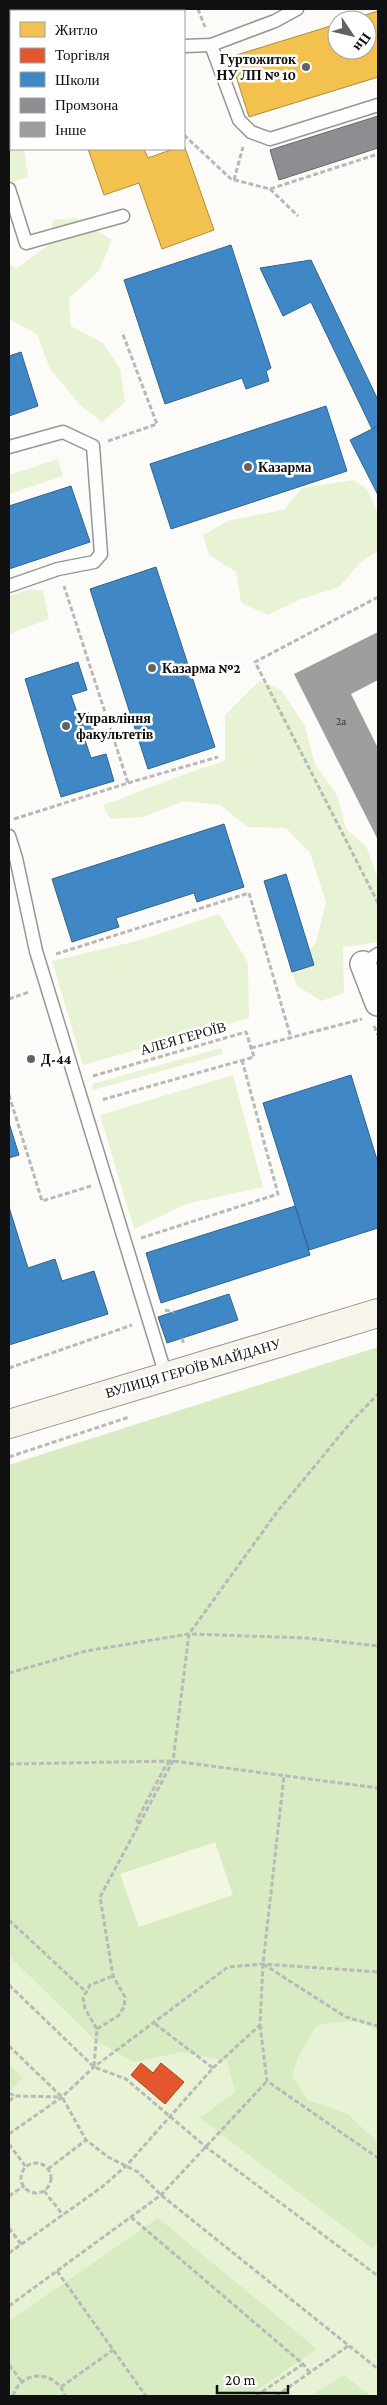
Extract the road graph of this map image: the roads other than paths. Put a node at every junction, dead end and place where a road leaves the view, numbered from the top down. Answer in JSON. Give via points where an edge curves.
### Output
{"nodes":[{"id":1,"x":297,"y":9,"type":"edge"},
{"id":2,"x":211,"y":45,"type":"junction"},
{"id":3,"x":185,"y":46,"type":"edge"},
{"id":4,"x":378,"y":105,"type":"edge"},
{"id":5,"x":9,"y":189,"type":"edge"},
{"id":6,"x":122,"y":216,"type":"dead end"},
{"id":7,"x":9,"y":447,"type":"edge"},
{"id":8,"x":9,"y":586,"type":"edge"},
{"id":9,"x":9,"y":836,"type":"edge"},
{"id":10,"x":371,"y":959,"type":"edge"},
{"id":11,"x":374,"y":1010,"type":"edge"},
{"id":12,"x":378,"y":1313,"type":"edge"},
{"id":13,"x":166,"y":1376,"type":"junction"},
{"id":14,"x":9,"y":1424,"type":"edge"}],
"edges":[{"from":1,"to":2,"type":"lane"},
{"from":2,"to":3,"type":"lane"},
{"from":2,"to":4,"type":"lane","via":[[239,120],[251,132],[270,139]]},
{"from":5,"to":6,"type":"lane","via":[[26,243]]},
{"from":7,"to":8,"type":"lane","via":[[63,432],[94,446],[101,554],[94,562],[58,569]]},
{"from":9,"to":13,"type":"lane","via":[[38,959]]},
{"from":10,"to":11,"type":"street"},
{"from":12,"to":13,"type":"main road","name":"ВУЛИЦЯ ГЕРОЇВ МАЙДАНУ"},
{"from":13,"to":14,"type":"main road","name":"ВУЛИЦЯ ГЕРОЇВ МАЙДАНУ"}]}
